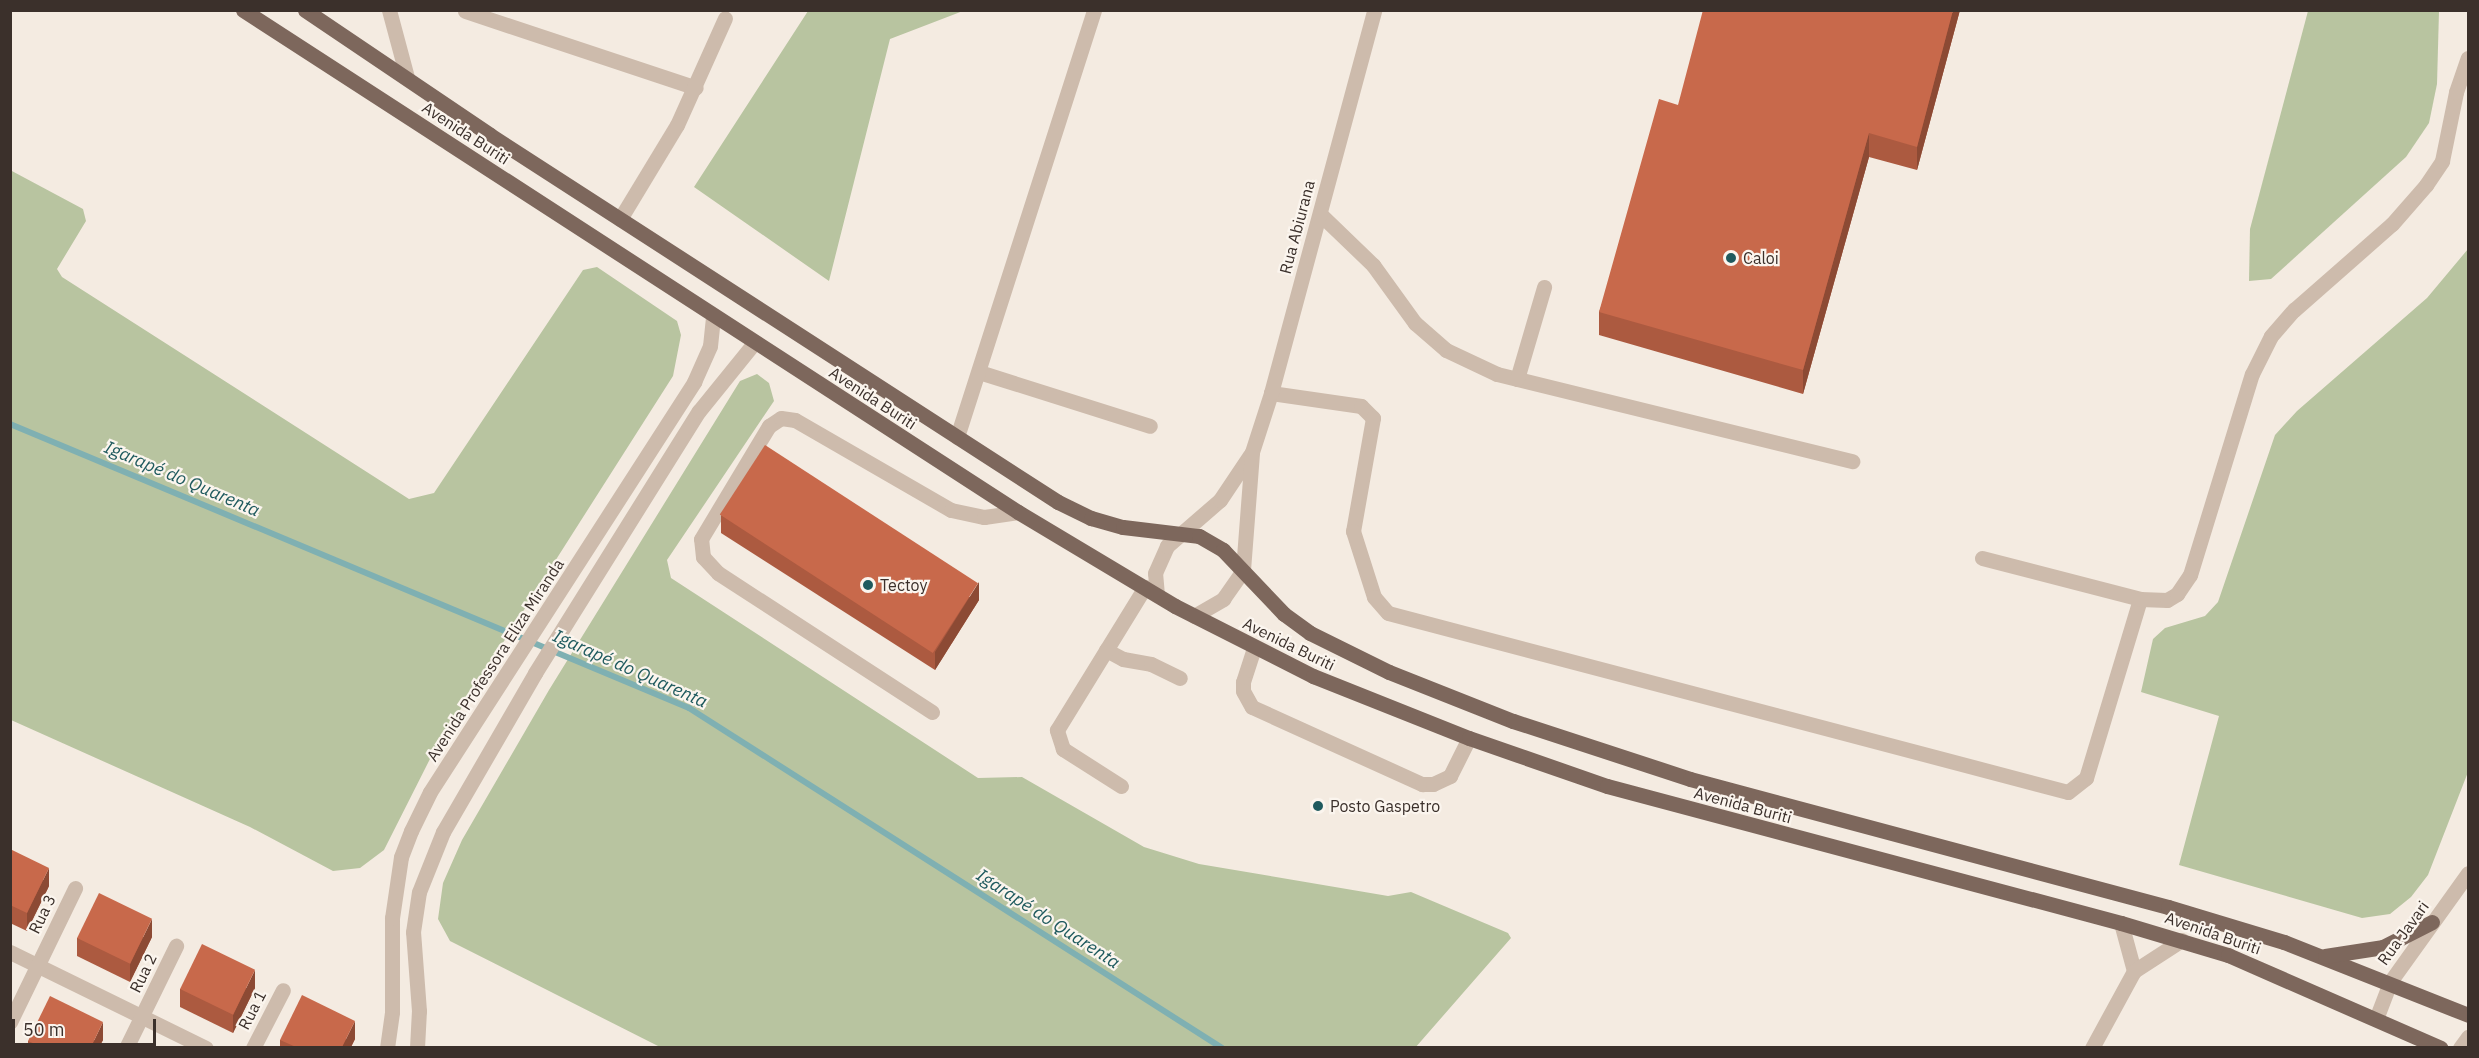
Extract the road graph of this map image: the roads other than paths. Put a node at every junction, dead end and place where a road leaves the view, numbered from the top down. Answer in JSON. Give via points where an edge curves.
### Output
{"nodes":[{"id":1,"x":243,"y":10,"type":"edge"},
{"id":2,"x":389,"y":10,"type":"edge"},
{"id":3,"x":1094,"y":10,"type":"edge"},
{"id":4,"x":1374,"y":10,"type":"edge"},
{"id":5,"x":306,"y":11,"type":"edge"},
{"id":6,"x":465,"y":11,"type":"edge"},
{"id":7,"x":725,"y":18,"type":"dead end"},
{"id":8,"x":2469,"y":58,"type":"edge"},
{"id":9,"x":407,"y":77,"type":"junction"},
{"id":10,"x":696,"y":88,"type":"junction"},
{"id":11,"x":1320,"y":214,"type":"junction"},
{"id":12,"x":620,"y":219,"type":"junction"},
{"id":13,"x":1544,"y":287,"type":"dead end"},
{"id":14,"x":713,"y":317,"type":"junction"},
{"id":15,"x":754,"y":343,"type":"junction"},
{"id":16,"x":979,"y":372,"type":"junction"},
{"id":17,"x":1517,"y":379,"type":"junction"},
{"id":18,"x":1271,"y":393,"type":"junction"},
{"id":19,"x":1150,"y":426,"type":"dead end"},
{"id":20,"x":957,"y":437,"type":"junction"},
{"id":21,"x":1251,"y":452,"type":"junction"},
{"id":22,"x":1852,"y":461,"type":"dead end"},
{"id":23,"x":1018,"y":512,"type":"junction"},
{"id":24,"x":1181,"y":533,"type":"junction"},
{"id":25,"x":1982,"y":558,"type":"dead end"},
{"id":26,"x":1243,"y":570,"type":"junction"},
{"id":27,"x":1151,"y":591,"type":"junction"},
{"id":28,"x":2140,"y":599,"type":"junction"},
{"id":29,"x":1194,"y":616,"type":"junction"},
{"id":30,"x":1254,"y":648,"type":"junction"},
{"id":31,"x":1106,"y":650,"type":"junction"},
{"id":32,"x":1180,"y":678,"type":"dead end"},
{"id":33,"x":932,"y":712,"type":"dead end"},
{"id":34,"x":1469,"y":738,"type":"junction"},
{"id":35,"x":1121,"y":786,"type":"dead end"},
{"id":36,"x":2469,"y":873,"type":"edge"},
{"id":37,"x":75,"y":888,"type":"dead end"},
{"id":38,"x":2432,"y":922,"type":"junction"},
{"id":39,"x":2121,"y":923,"type":"junction"},
{"id":40,"x":2182,"y":940,"type":"junction"},
{"id":41,"x":176,"y":946,"type":"dead end"},
{"id":42,"x":10,"y":952,"type":"edge"},
{"id":43,"x":2323,"y":957,"type":"junction"},
{"id":44,"x":37,"y":965,"type":"junction"},
{"id":45,"x":2134,"y":971,"type":"junction"},
{"id":46,"x":2390,"y":981,"type":"junction"},
{"id":47,"x":283,"y":990,"type":"dead end"},
{"id":48,"x":2469,"y":1015,"type":"edge"},
{"id":49,"x":142,"y":1016,"type":"junction"},
{"id":50,"x":2376,"y":1019,"type":"junction"},
{"id":51,"x":10,"y":1022,"type":"edge"},
{"id":52,"x":2469,"y":1037,"type":"edge"},
{"id":53,"x":126,"y":1047,"type":"edge"},
{"id":54,"x":206,"y":1047,"type":"edge"},
{"id":55,"x":254,"y":1047,"type":"edge"},
{"id":56,"x":387,"y":1047,"type":"edge"},
{"id":57,"x":417,"y":1047,"type":"edge"},
{"id":58,"x":2092,"y":1047,"type":"edge"},
{"id":59,"x":2441,"y":1047,"type":"edge"},
{"id":60,"x":2460,"y":1047,"type":"edge"}],
"edges":[{"from":1,"to":14,"type":"main road","name":"Avenida Buriti"},
{"from":2,"to":9,"type":"street"},
{"from":3,"to":16,"type":"street"},
{"from":4,"to":11,"type":"street","name":"Rua Abiurana"},
{"from":5,"to":9,"type":"main road","name":"Avenida Buriti"},
{"from":6,"to":10,"type":"street"},
{"from":7,"to":10,"type":"street"},
{"from":8,"to":28,"type":"street","via":[[2456,92],[2442,161],[2392,224],[2294,310],[2271,336],[2252,374],[2190,575],[2177,594],[2167,600]]},
{"from":9,"to":12,"type":"main road","name":"Avenida Buriti"},
{"from":10,"to":12,"type":"street"},
{"from":11,"to":17,"type":"street","via":[[1354,245],[1415,323],[1446,350]]},
{"from":11,"to":18,"type":"street","name":"Rua Abiurana"},
{"from":12,"to":20,"type":"main road","name":"Avenida Buriti"},
{"from":13,"to":17,"type":"street"},
{"from":14,"to":15,"type":"main road","name":"Avenida Buriti"},
{"from":14,"to":56,"type":"street","name":"Avenida Professora Eliza Miranda","via":[[710,346],[694,382],[430,792],[401,857],[392,918],[392,1012]]},
{"from":15,"to":23,"type":"main road","name":"Avenida Buriti"},
{"from":15,"to":57,"type":"street","via":[[704,403],[567,620],[443,832],[419,892],[413,932],[419,1011]]},
{"from":16,"to":19,"type":"street"},
{"from":16,"to":20,"type":"street"},
{"from":17,"to":22,"type":"street"},
{"from":18,"to":21,"type":"street","name":"Rua Abiurana"},
{"from":18,"to":28,"type":"street","via":[[1361,406],[1372,418],[1353,531],[1374,597],[1388,613],[2068,792],[2086,778]]},
{"from":20,"to":24,"type":"main road","name":"Avenida Buriti","via":[[1091,518],[1123,527]]},
{"from":21,"to":24,"type":"street","name":"Rua Abiurana","via":[[1220,500]]},
{"from":21,"to":26,"type":"street","name":"Rua Abiurana"},
{"from":23,"to":27,"type":"main road","name":"Avenida Buriti"},
{"from":23,"to":33,"type":"street","via":[[984,517],[951,510],[795,420],[781,418],[769,426],[701,539],[703,557],[718,573]]},
{"from":24,"to":26,"type":"main road","name":"Avenida Buriti","via":[[1200,536],[1223,550]]},
{"from":24,"to":27,"type":"street","name":"Rua Abiurana","via":[[1159,559]]},
{"from":25,"to":28,"type":"street"},
{"from":26,"to":29,"type":"street","via":[[1223,599]]},
{"from":26,"to":43,"type":"main road","name":"Avenida Buriti","via":[[1284,614],[1310,633],[1389,672],[1513,721],[1690,779],[2168,907]]},
{"from":27,"to":29,"type":"main road","name":"Avenida Buriti"},
{"from":27,"to":31,"type":"street"},
{"from":29,"to":30,"type":"main road","name":"Avenida Buriti"},
{"from":30,"to":34,"type":"main road","name":"Avenida Buriti","via":[[1384,706]]},
{"from":30,"to":34,"type":"street","via":[[1243,682],[1243,691],[1252,707],[1422,784],[1433,784],[1450,776]]},
{"from":31,"to":32,"type":"street"},
{"from":31,"to":35,"type":"street","via":[[1057,737],[1063,748]]},
{"from":34,"to":39,"type":"main road","name":"Avenida Buriti","via":[[1607,786]]},
{"from":36,"to":38,"type":"street","name":"Rua Javari"},
{"from":37,"to":44,"type":"street","name":"Rua 3"},
{"from":38,"to":43,"type":"main road","via":[[2383,947]]},
{"from":38,"to":46,"type":"street","name":"Rua Javari"},
{"from":39,"to":40,"type":"main road","name":"Avenida Buriti"},
{"from":39,"to":45,"type":"street"},
{"from":40,"to":45,"type":"street"},
{"from":40,"to":50,"type":"main road","name":"Avenida Buriti","via":[[2297,983]]},
{"from":41,"to":49,"type":"street","name":"Rua 2"},
{"from":42,"to":44,"type":"street"},
{"from":43,"to":46,"type":"main road","name":"Avenida Buriti"},
{"from":44,"to":49,"type":"street"},
{"from":44,"to":51,"type":"street","name":"Rua 3"},
{"from":45,"to":58,"type":"street"},
{"from":46,"to":48,"type":"main road","name":"Avenida Buriti"},
{"from":46,"to":50,"type":"street","name":"Rua Javari"},
{"from":47,"to":55,"type":"street","name":"Rua 1"},
{"from":49,"to":53,"type":"street","name":"Rua 2"},
{"from":49,"to":54,"type":"street"},
{"from":50,"to":59,"type":"main road","name":"Avenida Buriti"},
{"from":52,"to":60,"type":"street"}]}
